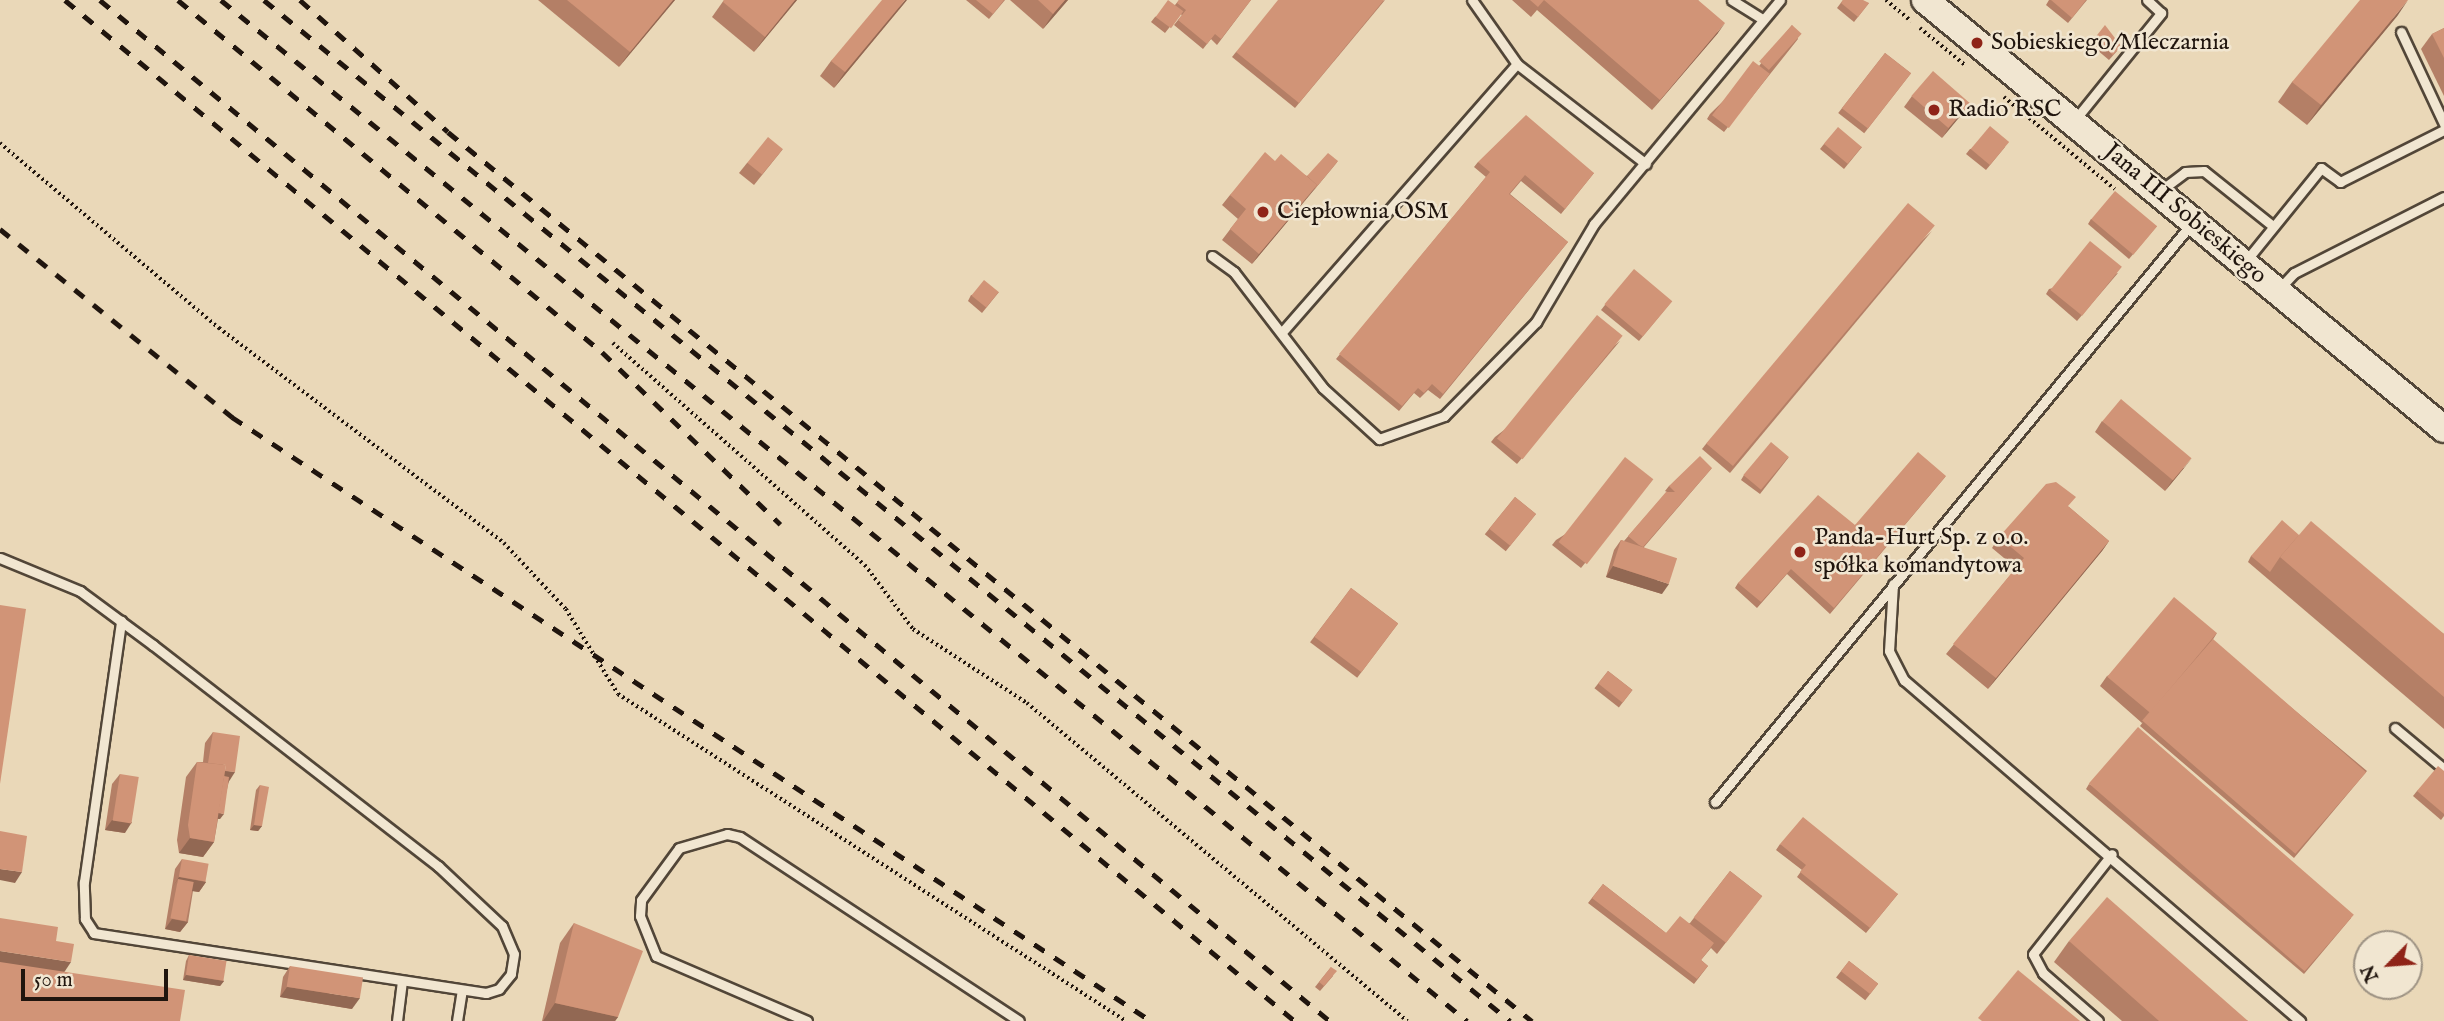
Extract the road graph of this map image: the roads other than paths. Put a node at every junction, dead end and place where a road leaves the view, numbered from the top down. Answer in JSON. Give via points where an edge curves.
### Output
{"nodes":[{"id":1,"x":1472,"y":0,"type":"edge"},
{"id":2,"x":1732,"y":0,"type":"edge"},
{"id":3,"x":1780,"y":0,"type":"edge"},
{"id":4,"x":1925,"y":0,"type":"edge"},
{"id":5,"x":2147,"y":0,"type":"edge"},
{"id":6,"x":1763,"y":19,"type":"junction"},
{"id":7,"x":2401,"y":32,"type":"dead end"},
{"id":8,"x":1517,"y":64,"type":"junction"},
{"id":9,"x":2073,"y":122,"type":"junction"},
{"id":10,"x":2444,"y":124,"type":"edge"},
{"id":11,"x":2444,"y":130,"type":"edge"},
{"id":12,"x":1646,"y":164,"type":"junction"},
{"id":13,"x":2158,"y":193,"type":"junction"},
{"id":14,"x":2444,"y":197,"type":"edge"},
{"id":15,"x":2193,"y":222,"type":"junction"},
{"id":16,"x":2273,"y":226,"type":"junction"},
{"id":17,"x":1212,"y":256,"type":"dead end"},
{"id":18,"x":2244,"y":264,"type":"junction"},
{"id":19,"x":2277,"y":291,"type":"junction"},
{"id":20,"x":1283,"y":331,"type":"junction"},
{"id":21,"x":2444,"y":429,"type":"edge"},
{"id":22,"x":0,"y":558,"type":"edge"},
{"id":23,"x":1893,"y":583,"type":"junction"},
{"id":24,"x":121,"y":621,"type":"junction"},
{"id":25,"x":2395,"y":728,"type":"dead end"},
{"id":26,"x":2444,"y":769,"type":"edge"},
{"id":27,"x":1715,"y":802,"type":"dead end"},
{"id":28,"x":2112,"y":854,"type":"junction"},
{"id":29,"x":402,"y":981,"type":"junction"},
{"id":30,"x":462,"y":990,"type":"junction"},
{"id":31,"x":397,"y":1021,"type":"edge"},
{"id":32,"x":457,"y":1021,"type":"edge"},
{"id":33,"x":807,"y":1021,"type":"edge"},
{"id":34,"x":1020,"y":1021,"type":"edge"},
{"id":35,"x":2098,"y":1021,"type":"edge"},
{"id":36,"x":2300,"y":1021,"type":"edge"}],
"edges":[{"from":1,"to":8,"type":"lane"},
{"from":2,"to":6,"type":"lane"},
{"from":3,"to":6,"type":"lane"},
{"from":4,"to":9,"type":"main road","name":"Jana III Sobieskiego"},
{"from":5,"to":9,"type":"lane","via":[[2161,13]]},
{"from":6,"to":12,"type":"lane"},
{"from":7,"to":10,"type":"lane"},
{"from":8,"to":12,"type":"lane"},
{"from":8,"to":20,"type":"lane"},
{"from":9,"to":13,"type":"main road","name":"Jana III Sobieskiego"},
{"from":11,"to":16,"type":"lane","via":[[2340,182],[2321,168]]},
{"from":12,"to":20,"type":"lane","via":[[1594,224],[1536,322],[1444,416],[1379,439],[1323,388]]},
{"from":13,"to":15,"type":"main road","name":"Jana III Sobieskiego"},
{"from":13,"to":16,"type":"lane","via":[[2185,172],[2204,171]]},
{"from":14,"to":19,"type":"lane","via":[[2294,272]]},
{"from":15,"to":18,"type":"main road","name":"Jana III Sobieskiego"},
{"from":15,"to":23,"type":"lane"},
{"from":16,"to":18,"type":"lane"},
{"from":17,"to":20,"type":"lane"},
{"from":18,"to":19,"type":"main road","name":"Jana III Sobieskiego"},
{"from":19,"to":21,"type":"main road","name":"Jana III Sobieskiego"},
{"from":22,"to":24,"type":"lane","via":[[80,591]]},
{"from":23,"to":27,"type":"lane"},
{"from":23,"to":28,"type":"lane","via":[[1889,651],[1904,680]]},
{"from":24,"to":29,"type":"lane","via":[[84,882],[85,919],[94,933]]},
{"from":24,"to":30,"type":"lane","via":[[438,866],[502,926],[514,954],[511,974],[486,993]]},
{"from":25,"to":26,"type":"lane"},
{"from":28,"to":35,"type":"lane","via":[[2033,954],[2043,973]]},
{"from":28,"to":36,"type":"lane"},
{"from":29,"to":30,"type":"lane"},
{"from":29,"to":31,"type":"lane"},
{"from":30,"to":32,"type":"lane"},
{"from":33,"to":34,"type":"lane","via":[[656,956],[640,916],[641,900],[679,848],[709,837],[740,837]]}]}
